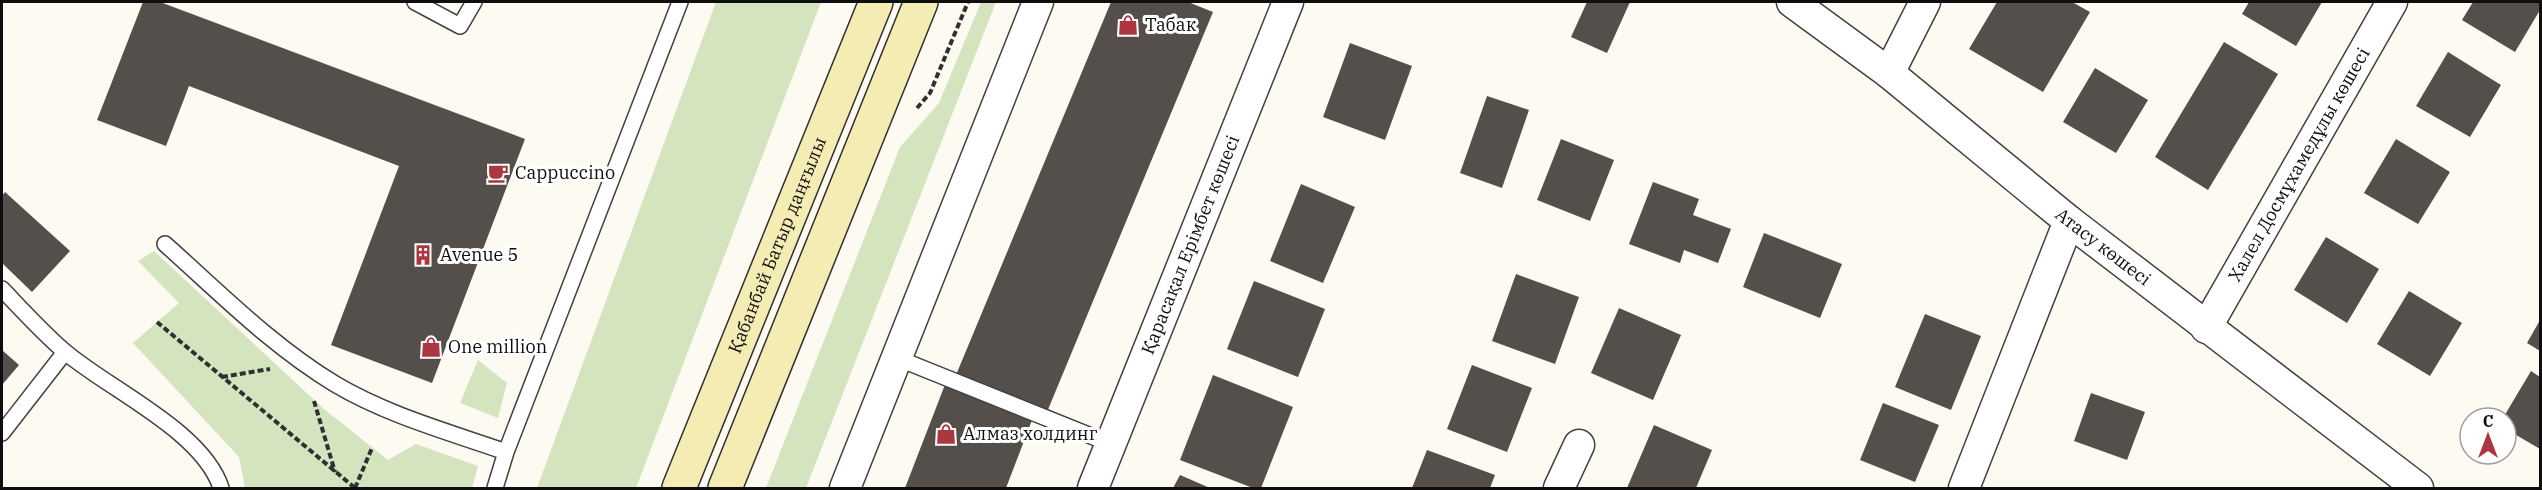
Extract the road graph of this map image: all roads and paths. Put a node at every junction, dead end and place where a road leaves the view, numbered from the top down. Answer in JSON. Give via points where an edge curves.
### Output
{"nodes":[{"id":1,"x":415,"y":2,"type":"edge"},
{"id":2,"x":474,"y":2,"type":"edge"},
{"id":3,"x":680,"y":2,"type":"edge"},
{"id":4,"x":876,"y":2,"type":"edge"},
{"id":5,"x":921,"y":2,"type":"edge"},
{"id":6,"x":1038,"y":2,"type":"edge"},
{"id":7,"x":1288,"y":2,"type":"edge"},
{"id":8,"x":1792,"y":2,"type":"edge"},
{"id":9,"x":1925,"y":2,"type":"edge"},
{"id":10,"x":2392,"y":2,"type":"edge"},
{"id":11,"x":1889,"y":73,"type":"junction"},
{"id":12,"x":2069,"y":221,"type":"junction"},
{"id":13,"x":165,"y":244,"type":"dead end"},
{"id":14,"x":2,"y":289,"type":"edge"},
{"id":15,"x":157,"y":322,"type":"dead end"},
{"id":16,"x":2206,"y":328,"type":"junction"},
{"id":17,"x":64,"y":352,"type":"junction"},
{"id":18,"x":897,"y":358,"type":"junction"},
{"id":19,"x":280,"y":368,"type":"dead end"},
{"id":20,"x":222,"y":377,"type":"junction"},
{"id":21,"x":313,"y":399,"type":"dead end"},
{"id":22,"x":2,"y":433,"type":"edge"},
{"id":23,"x":1111,"y":444,"type":"junction"},
{"id":24,"x":1579,"y":445,"type":"dead end"},
{"id":25,"x":372,"y":448,"type":"dead end"},
{"id":26,"x":506,"y":452,"type":"junction"},
{"id":27,"x":336,"y":472,"type":"junction"},
{"id":28,"x":355,"y":488,"type":"edge"},
{"id":29,"x":221,"y":489,"type":"edge"},
{"id":30,"x":495,"y":489,"type":"edge"},
{"id":31,"x":679,"y":489,"type":"edge"},
{"id":32,"x":725,"y":489,"type":"edge"},
{"id":33,"x":845,"y":489,"type":"edge"},
{"id":34,"x":1093,"y":489,"type":"edge"},
{"id":35,"x":1559,"y":489,"type":"edge"},
{"id":36,"x":1964,"y":489,"type":"edge"},
{"id":37,"x":2418,"y":489,"type":"edge"}],
"edges":[{"from":1,"to":2,"type":"lane","via":[[460,26]]},
{"from":3,"to":26,"type":"lane"},
{"from":4,"to":31,"type":"main road","name":"Қабанбай Батыр даңғылы"},
{"from":5,"to":32,"type":"main road"},
{"from":6,"to":18,"type":"street"},
{"from":7,"to":23,"type":"street","name":"Қарасақал Ерімбет көшесі"},
{"from":8,"to":11,"type":"street","name":"Атасу көшесі"},
{"from":9,"to":11,"type":"street"},
{"from":10,"to":16,"type":"street","name":"Халел Досмұхамедұлы көшесі"},
{"from":11,"to":12,"type":"street","name":"Атасу көшесі"},
{"from":12,"to":16,"type":"street","name":"Атасу көшесі"},
{"from":12,"to":36,"type":"street"},
{"from":13,"to":26,"type":"lane","via":[[294,357],[337,386]]},
{"from":14,"to":17,"type":"lane"},
{"from":15,"to":20,"type":"path"},
{"from":16,"to":37,"type":"street","name":"Атасу көшесі"},
{"from":17,"to":22,"type":"lane"},
{"from":17,"to":29,"type":"lane","via":[[126,393],[201,452],[216,473]]},
{"from":18,"to":23,"type":"lane"},
{"from":18,"to":33,"type":"street"},
{"from":19,"to":20,"type":"path"},
{"from":20,"to":27,"type":"path"},
{"from":21,"to":27,"type":"path"},
{"from":23,"to":34,"type":"street","name":"Қарасақал Ерімбет көшесі"},
{"from":24,"to":35,"type":"street"},
{"from":25,"to":28,"type":"path"},
{"from":26,"to":30,"type":"lane"},
{"from":27,"to":28,"type":"path"}]}
